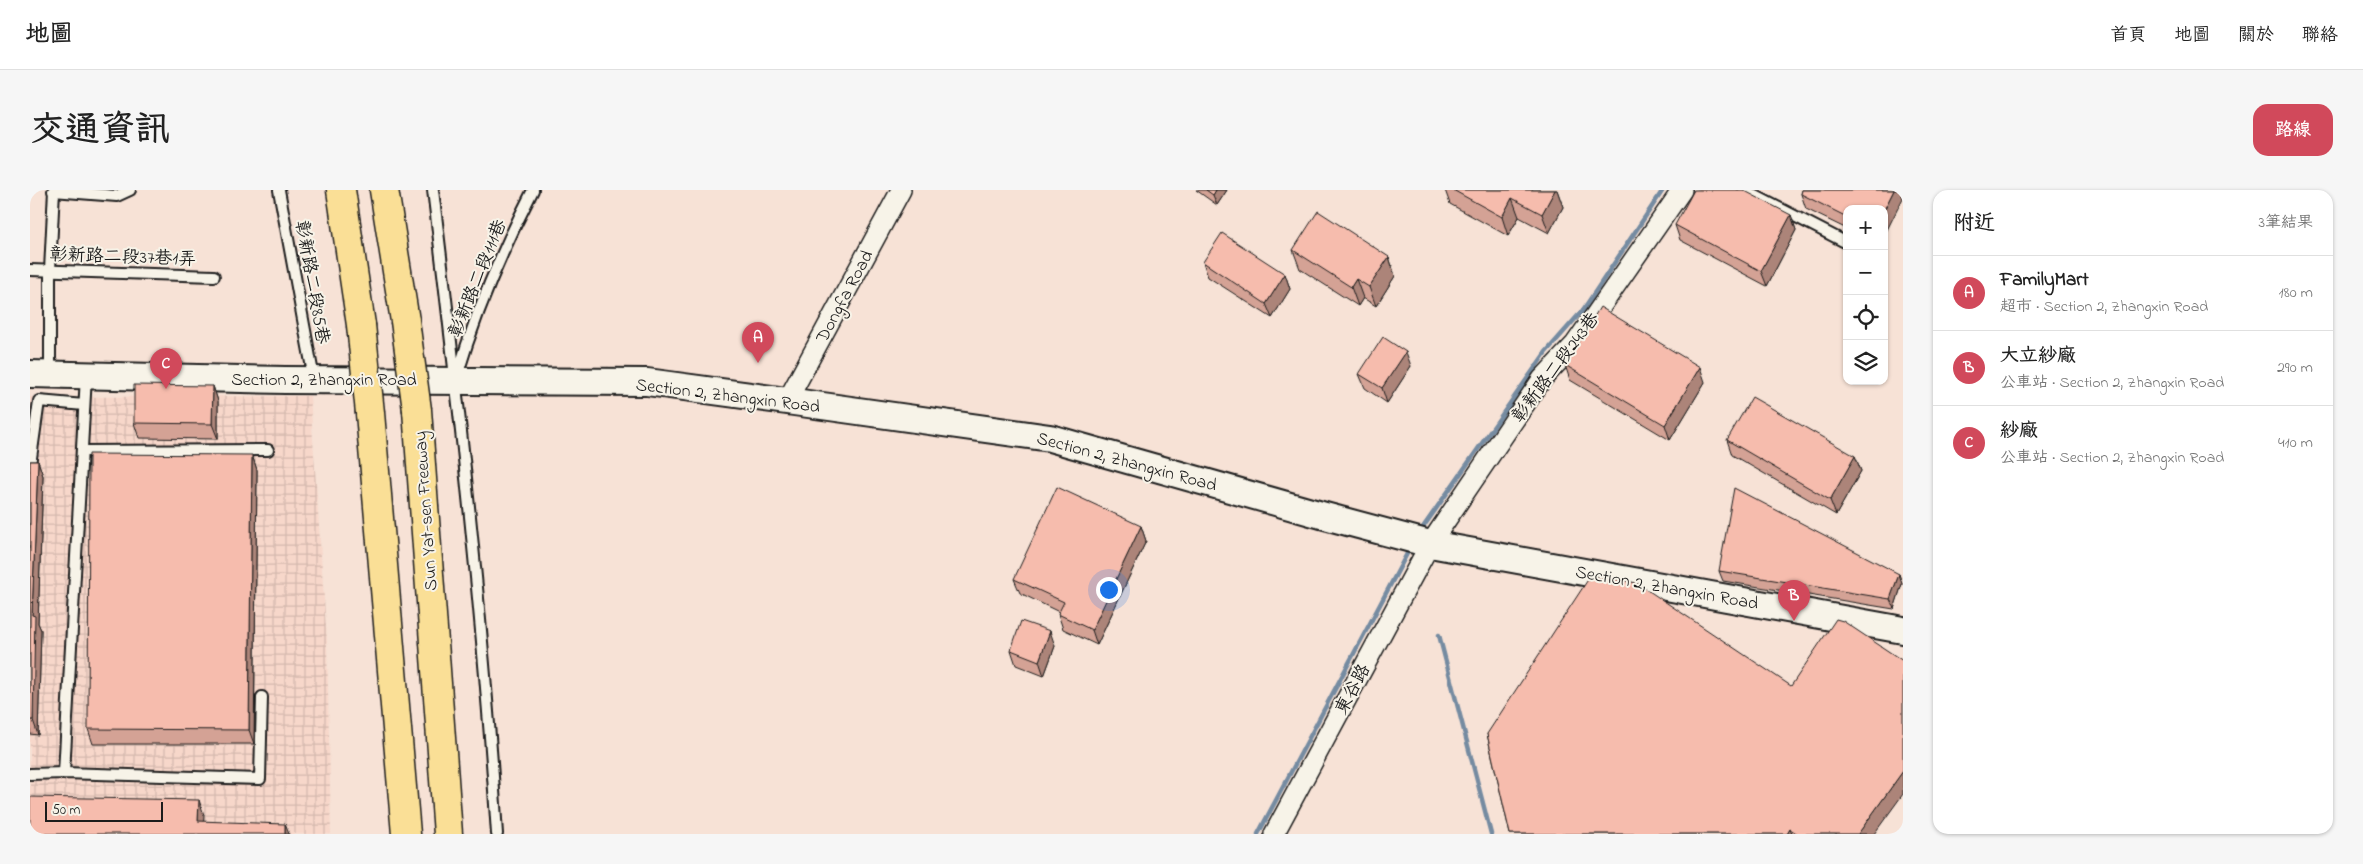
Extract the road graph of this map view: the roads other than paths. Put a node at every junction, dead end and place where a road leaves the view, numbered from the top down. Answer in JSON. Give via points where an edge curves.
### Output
{"nodes":[{"id":1,"x":130,"y":190,"type":"edge"},
{"id":2,"x":279,"y":190,"type":"edge"},
{"id":3,"x":341,"y":190,"type":"edge"},
{"id":4,"x":384,"y":190,"type":"edge"},
{"id":5,"x":433,"y":190,"type":"edge"},
{"id":6,"x":533,"y":190,"type":"edge"},
{"id":7,"x":901,"y":190,"type":"edge"},
{"id":8,"x":1682,"y":190,"type":"edge"},
{"id":9,"x":1744,"y":190,"type":"edge"},
{"id":10,"x":53,"y":191,"type":"edge"},
{"id":11,"x":1843,"y":241,"type":"edge"},
{"id":12,"x":30,"y":270,"type":"edge"},
{"id":13,"x":50,"y":270,"type":"junction"},
{"id":14,"x":214,"y":276,"type":"dead end"},
{"id":15,"x":40,"y":374,"type":"edge"},
{"id":16,"x":86,"y":376,"type":"junction"},
{"id":17,"x":314,"y":380,"type":"junction"},
{"id":18,"x":456,"y":380,"type":"junction"},
{"id":19,"x":787,"y":402,"type":"junction"},
{"id":20,"x":84,"y":405,"type":"junction"},
{"id":21,"x":268,"y":450,"type":"dead end"},
{"id":22,"x":82,"y":451,"type":"junction"},
{"id":23,"x":30,"y":465,"type":"edge"},
{"id":24,"x":1421,"y":541,"type":"junction"},
{"id":25,"x":1903,"y":630,"type":"edge"},
{"id":26,"x":262,"y":697,"type":"dead end"},
{"id":27,"x":64,"y":773,"type":"junction"},
{"id":28,"x":30,"y":774,"type":"edge"},
{"id":29,"x":406,"y":834,"type":"edge"},
{"id":30,"x":448,"y":834,"type":"edge"},
{"id":31,"x":497,"y":834,"type":"edge"},
{"id":32,"x":1274,"y":834,"type":"edge"}],
"edges":[{"from":1,"to":10,"type":"lane","via":[[116,196]]},
{"from":2,"to":17,"type":"lane","name":"彰新路二段85巷"},
{"from":3,"to":29,"type":"highway","bridge":true,"via":[[370,413]]},
{"from":4,"to":30,"type":"highway","name":"Sun Yat-sen Freeway","bridge":true,"via":[[417,410]]},
{"from":5,"to":18,"type":"lane"},
{"from":6,"to":18,"type":"lane","name":"彰新路二段111巷","via":[[510,235],[470,332]]},
{"from":7,"to":19,"type":"street","name":"Dongfa Road"},
{"from":8,"to":24,"type":"street","name":"彰新路二段243巷","via":[[1575,344],[1542,379]]},
{"from":9,"to":11,"type":"lane"},
{"from":10,"to":13,"type":"lane"},
{"from":12,"to":13,"type":"lane","name":"彰新路二段37巷1弄"},
{"from":13,"to":14,"type":"lane","name":"彰新路二段37巷1弄"},
{"from":13,"to":15,"type":"lane"},
{"from":15,"to":16,"type":"street","name":"Section 2, Zhangxin Road"},
{"from":16,"to":17,"type":"street","name":"Section 2, Zhangxin Road"},
{"from":16,"to":20,"type":"lane"},
{"from":17,"to":18,"type":"street","name":"Section 2, Zhangxin Road"},
{"from":18,"to":19,"type":"street","name":"Section 2, Zhangxin Road","via":[[647,382]]},
{"from":18,"to":31,"type":"lane","via":[[489,713]]},
{"from":19,"to":24,"type":"street","name":"Section 2, Zhangxin Road","via":[[1050,438]]},
{"from":20,"to":22,"type":"lane"},
{"from":20,"to":23,"type":"lane","via":[[39,401]]},
{"from":21,"to":22,"type":"lane"},
{"from":22,"to":27,"type":"lane"},
{"from":24,"to":25,"type":"street","name":"Section 2, Zhangxin Road"},
{"from":24,"to":32,"type":"street","name":"東谷路"},
{"from":26,"to":27,"type":"lane","via":[[260,779]]},
{"from":27,"to":28,"type":"lane"}]}
